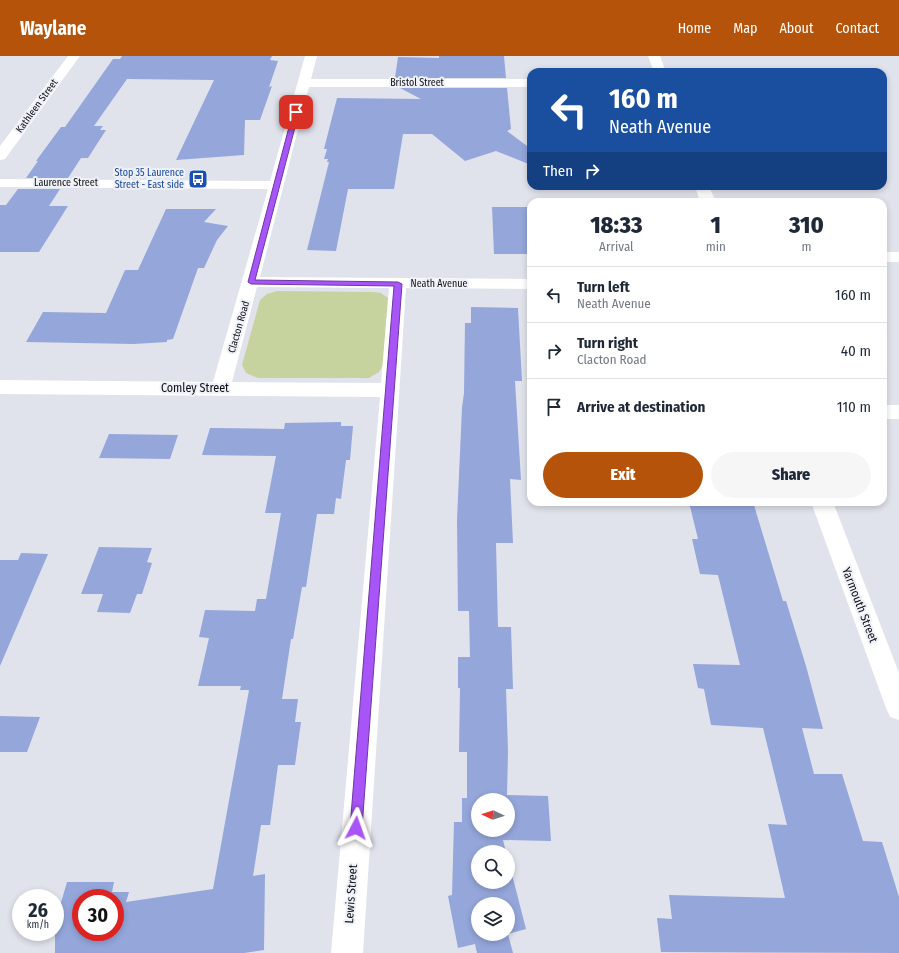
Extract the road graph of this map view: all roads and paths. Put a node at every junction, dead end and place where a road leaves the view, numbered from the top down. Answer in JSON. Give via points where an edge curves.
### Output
{"nodes":[{"id":1,"x":74,"y":56,"type":"edge"},
{"id":2,"x":311,"y":56,"type":"edge"},
{"id":3,"x":654,"y":56,"type":"edge"},
{"id":4,"x":658,"y":68,"type":"edge"},
{"id":5,"x":304,"y":83,"type":"junction"},
{"id":6,"x":527,"y":83,"type":"edge"},
{"id":7,"x":0,"y":156,"type":"edge"},
{"id":8,"x":0,"y":183,"type":"edge"},
{"id":9,"x":277,"y":185,"type":"junction"},
{"id":10,"x":887,"y":257,"type":"edge"},
{"id":11,"x":899,"y":257,"type":"edge"},
{"id":12,"x":251,"y":282,"type":"junction"},
{"id":13,"x":398,"y":284,"type":"junction"},
{"id":14,"x":527,"y":284,"type":"edge"},
{"id":15,"x":221,"y":389,"type":"junction"},
{"id":16,"x":390,"y":390,"type":"junction"},
{"id":17,"x":3,"y":393,"type":"edge"},
{"id":18,"x":887,"y":412,"type":"edge"},
{"id":19,"x":899,"y":412,"type":"edge"},
{"id":20,"x":823,"y":506,"type":"edge"},
{"id":21,"x":899,"y":708,"type":"edge"},
{"id":22,"x":346,"y":953,"type":"edge"}],
"edges":[{"from":1,"to":7,"type":"street","name":"Kathleen Street"},
{"from":2,"to":5,"type":"street","name":"Clacton Road"},
{"from":3,"to":4,"type":"street"},
{"from":5,"to":6,"type":"street","name":"Bristol Street"},
{"from":5,"to":9,"type":"street","name":"Clacton Road"},
{"from":8,"to":9,"type":"street","name":"Laurence Street"},
{"from":9,"to":12,"type":"street","name":"Clacton Road"},
{"from":10,"to":11,"type":"street"},
{"from":12,"to":13,"type":"street","name":"Neath Avenue"},
{"from":12,"to":15,"type":"street","name":"Clacton Road"},
{"from":13,"to":14,"type":"street","name":"Neath Avenue"},
{"from":13,"to":16,"type":"street","name":"Lewis Street"},
{"from":15,"to":16,"type":"street","name":"Comley Street"},
{"from":15,"to":17,"type":"street","name":"Comley Street"},
{"from":16,"to":22,"type":"street","name":"Lewis Street"},
{"from":18,"to":19,"type":"street"},
{"from":20,"to":21,"type":"street","name":"Yarmouth Street"}]}
